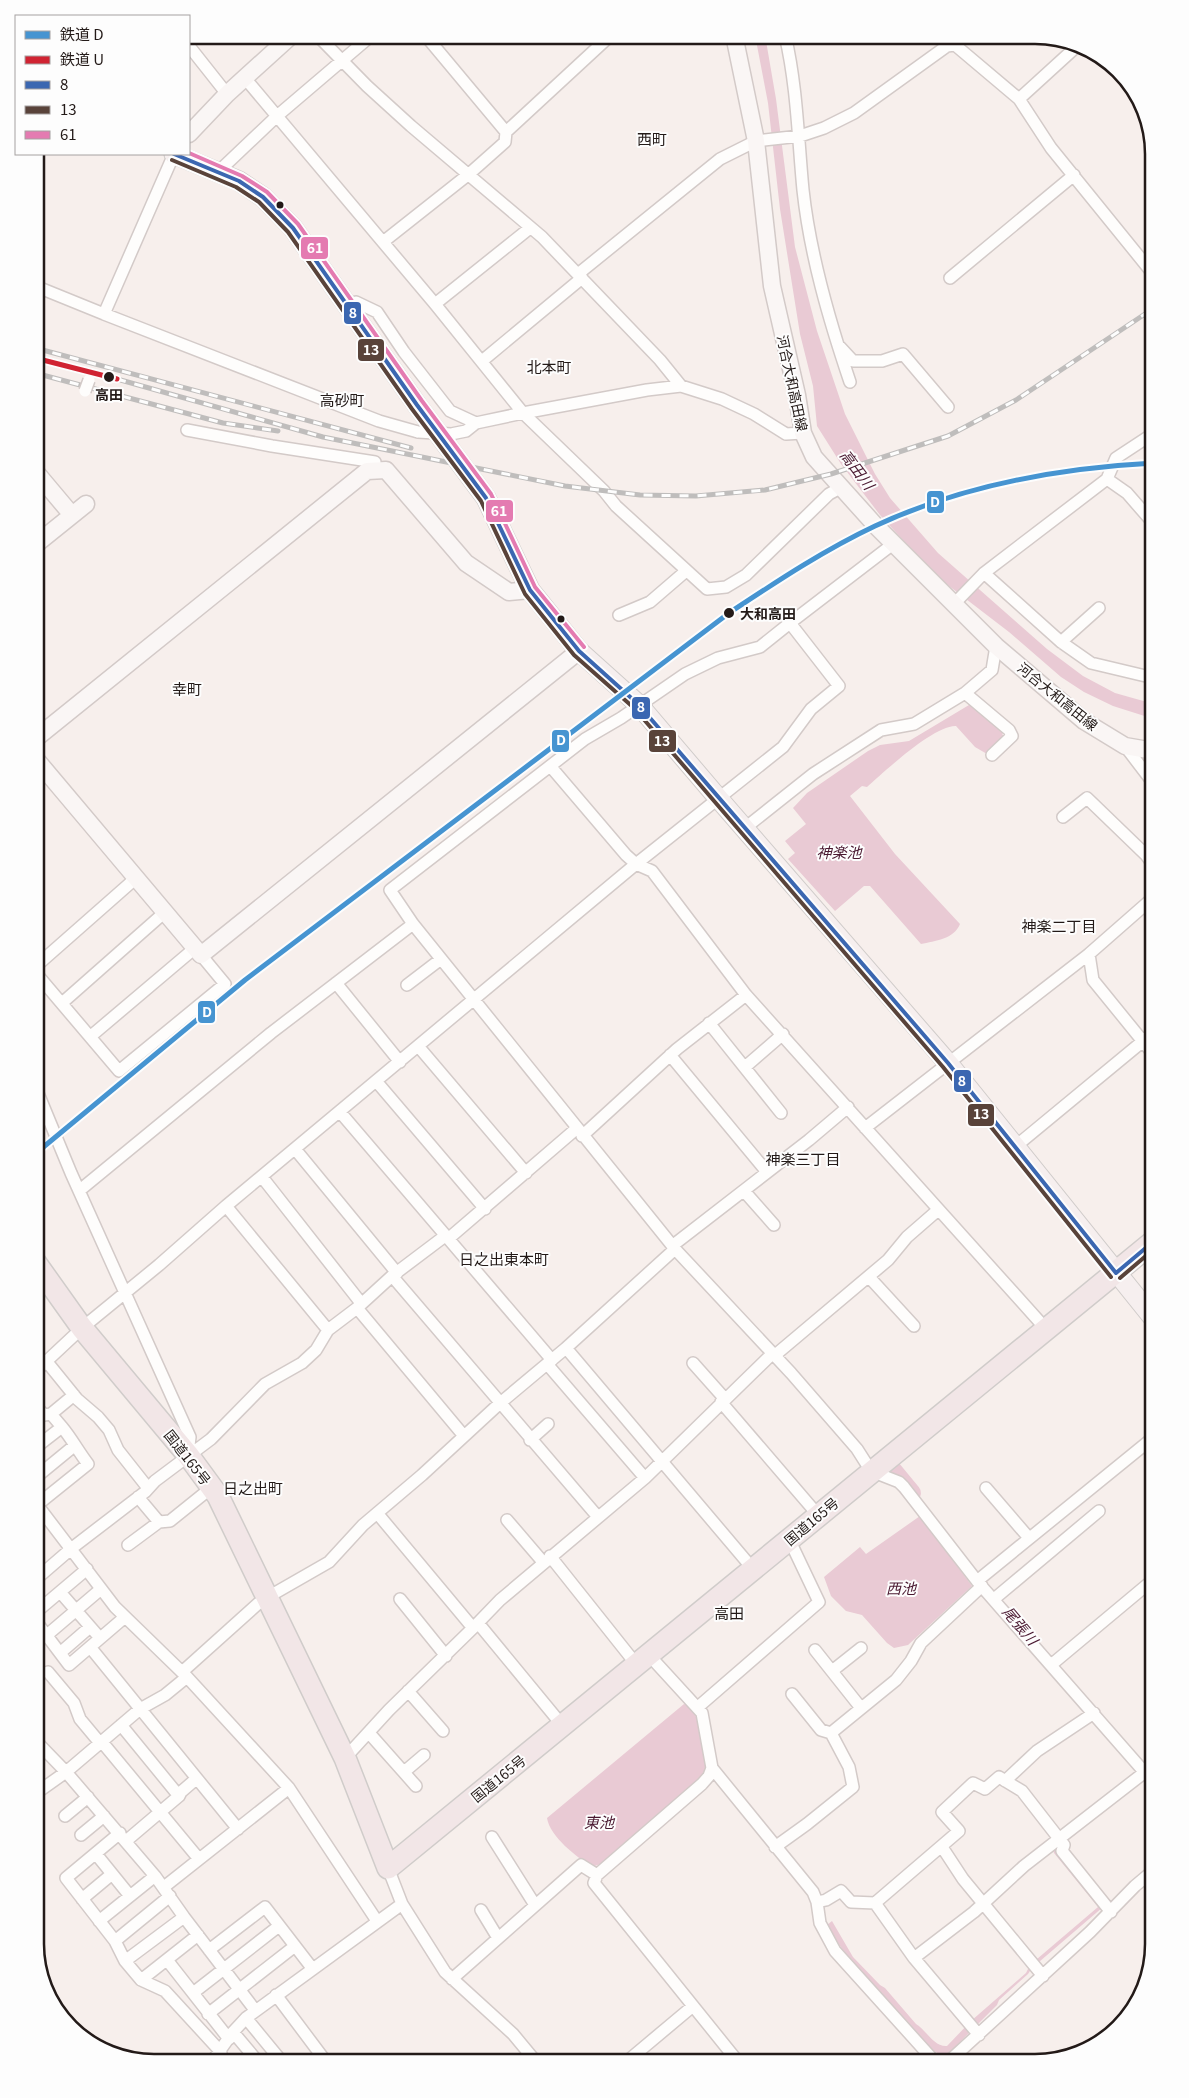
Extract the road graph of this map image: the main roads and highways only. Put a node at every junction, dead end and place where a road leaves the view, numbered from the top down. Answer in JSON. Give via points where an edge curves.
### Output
{"nodes":[{"id":1,"x":176,"y":155,"type":"edge"},
{"id":2,"x":1145,"y":1249,"type":"edge"},
{"id":3,"x":1116,"y":1273,"type":"junction"},
{"id":4,"x":44,"y":1275,"type":"edge"},
{"id":5,"x":1145,"y":1308,"type":"edge"}],
"edges":[{"from":1,"to":3,"type":"main road","via":[[239,181],[263,196],[293,228],[486,498],[530,590],[579,651],[638,704],[948,1063]]},
{"from":2,"to":3,"type":"highway","name":"国道165号"},
{"from":3,"to":4,"type":"highway","name":"国道165号","via":[[388,1868],[345,1758],[218,1496],[82,1328]]},
{"from":3,"to":5,"type":"main road"}]}
